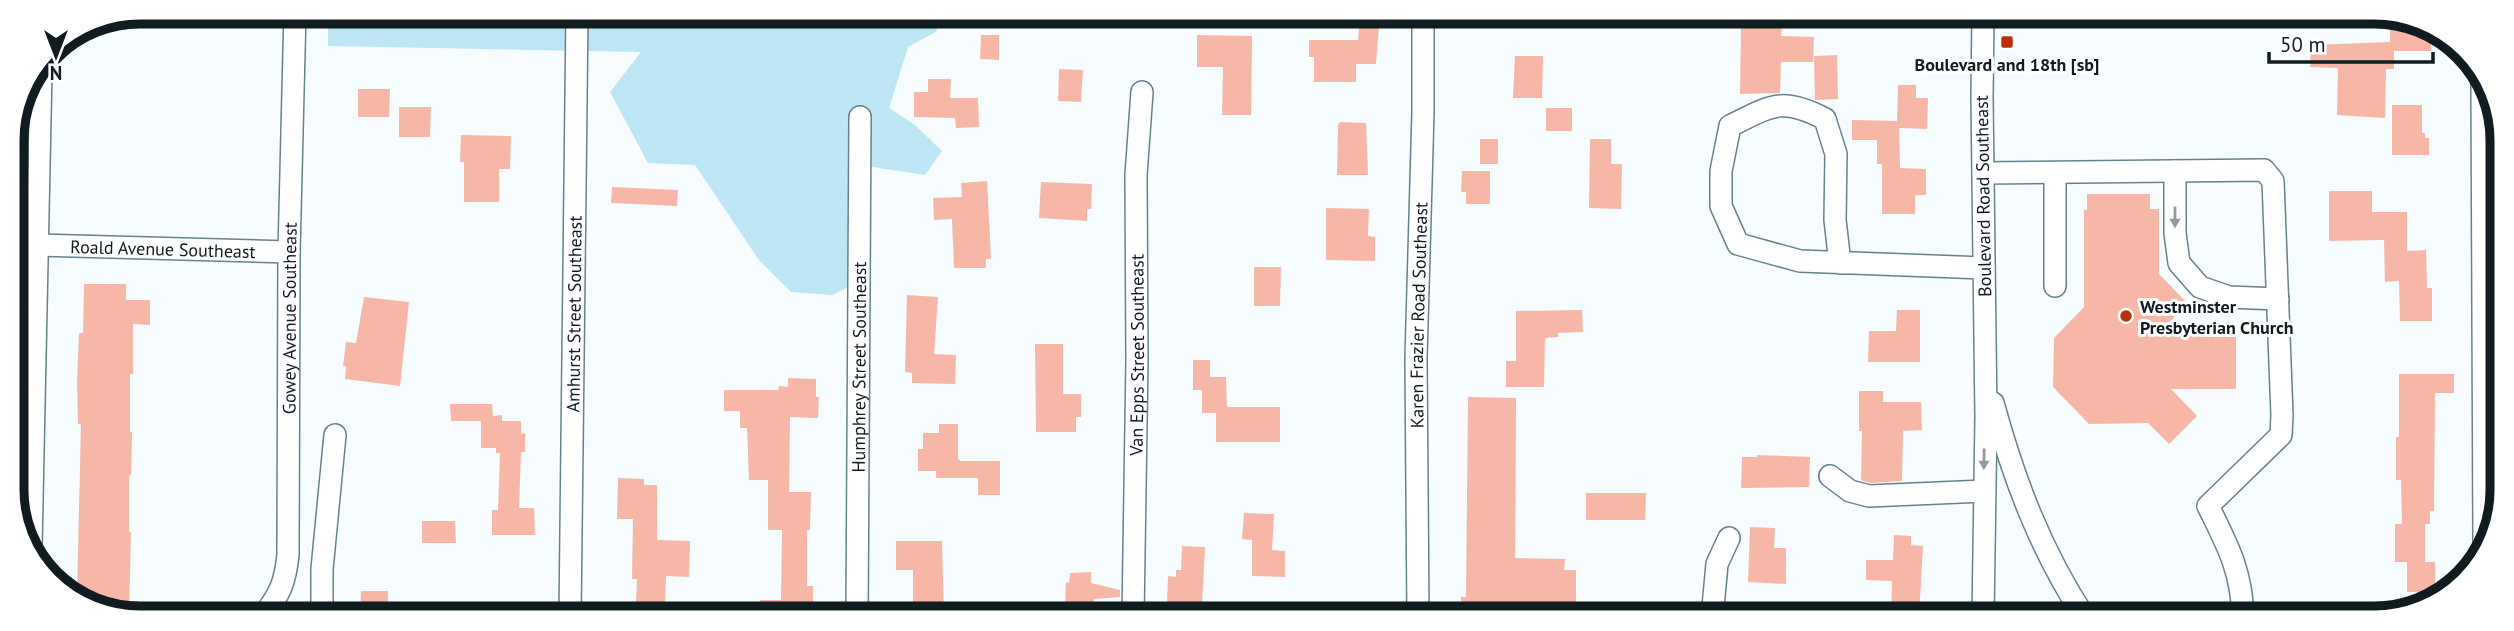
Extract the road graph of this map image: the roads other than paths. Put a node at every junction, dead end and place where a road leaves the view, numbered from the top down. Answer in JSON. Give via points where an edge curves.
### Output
{"nodes":[{"id":1,"x":295,"y":24,"type":"edge"},
{"id":2,"x":577,"y":24,"type":"edge"},
{"id":3,"x":1423,"y":24,"type":"edge"},
{"id":4,"x":1983,"y":24,"type":"edge"},
{"id":5,"x":41,"y":83,"type":"edge"},
{"id":6,"x":1142,"y":92,"type":"dead end"},
{"id":7,"x":2482,"y":101,"type":"edge"},
{"id":8,"x":860,"y":117,"type":"dead end"},
{"id":9,"x":2175,"y":171,"type":"junction"},
{"id":10,"x":1983,"y":173,"type":"junction"},
{"id":11,"x":2055,"y":173,"type":"junction"},
{"id":12,"x":37,"y":246,"type":"junction"},
{"id":13,"x":289,"y":252,"type":"junction"},
{"id":14,"x":1840,"y":263,"type":"junction"},
{"id":15,"x":1984,"y":268,"type":"junction"},
{"id":16,"x":2055,"y":286,"type":"dead end"},
{"id":17,"x":2278,"y":299,"type":"junction"},
{"id":18,"x":1986,"y":377,"type":"junction"},
{"id":19,"x":335,"y":435,"type":"dead end"},
{"id":20,"x":1830,"y":476,"type":"dead end"},
{"id":21,"x":1984,"y":491,"type":"junction"},
{"id":22,"x":2484,"y":525,"type":"edge"},
{"id":23,"x":32,"y":532,"type":"edge"},
{"id":24,"x":1729,"y":538,"type":"dead end"},
{"id":25,"x":271,"y":606,"type":"edge"},
{"id":26,"x":322,"y":606,"type":"edge"},
{"id":27,"x":570,"y":606,"type":"edge"},
{"id":28,"x":857,"y":606,"type":"edge"},
{"id":29,"x":1133,"y":606,"type":"edge"},
{"id":30,"x":1418,"y":606,"type":"edge"},
{"id":31,"x":1713,"y":606,"type":"edge"},
{"id":32,"x":1983,"y":606,"type":"edge"},
{"id":33,"x":2077,"y":606,"type":"edge"},
{"id":34,"x":2243,"y":606,"type":"edge"}],
"edges":[{"from":1,"to":13,"type":"street","name":"Gowey Avenue Southeast"},
{"from":2,"to":27,"type":"street","name":"Amhurst Street Southeast"},
{"from":3,"to":30,"type":"street","name":"Karen Frazier Road Southeast","via":[[1416,358]]},
{"from":4,"to":10,"type":"street","name":"Boulevard Road Southeast"},
{"from":5,"to":12,"type":"street"},
{"from":6,"to":29,"type":"street","name":"Van Epps Street Southeast","via":[[1136,176]]},
{"from":7,"to":22,"type":"street"},
{"from":8,"to":28,"type":"street","name":"Humphrey Street Southeast"},
{"from":9,"to":11,"type":"street"},
{"from":9,"to":17,"type":"street","one_way":true,"via":[[2179,263],[2200,287],[2229,297]]},
{"from":9,"to":17,"type":"street","via":[[2264,170],[2273,181]]},
{"from":10,"to":11,"type":"street"},
{"from":10,"to":15,"type":"street","name":"Boulevard Road Southeast"},
{"from":11,"to":16,"type":"street"},
{"from":12,"to":13,"type":"street","name":"Roald Avenue Southeast"},
{"from":12,"to":23,"type":"street"},
{"from":13,"to":25,"type":"street","name":"Gowey Avenue Southeast","via":[[288,555],[285,580]]},
{"from":14,"to":14,"type":"street","via":[[1800,261],[1738,244],[1721,206],[1721,171],[1730,126],[1771,106],[1801,107],[1825,118],[1836,154]]},
{"from":14,"to":15,"type":"street"},
{"from":15,"to":18,"type":"street","name":"Boulevard Road Southeast"},
{"from":17,"to":34,"type":"street","via":[[2281,435],[2208,506],[2232,554]]},
{"from":18,"to":21,"type":"street","name":"Boulevard Road Southeast","one_way":true},
{"from":18,"to":33,"type":"street","name":"Boulevard Road Southeast","via":[[2014,478],[2040,540]]},
{"from":19,"to":26,"type":"street"},
{"from":20,"to":21,"type":"street","via":[[1850,491],[1869,496]]},
{"from":21,"to":32,"type":"street","name":"Boulevard Road Southeast"},
{"from":24,"to":31,"type":"street","via":[[1717,564]]}]}
